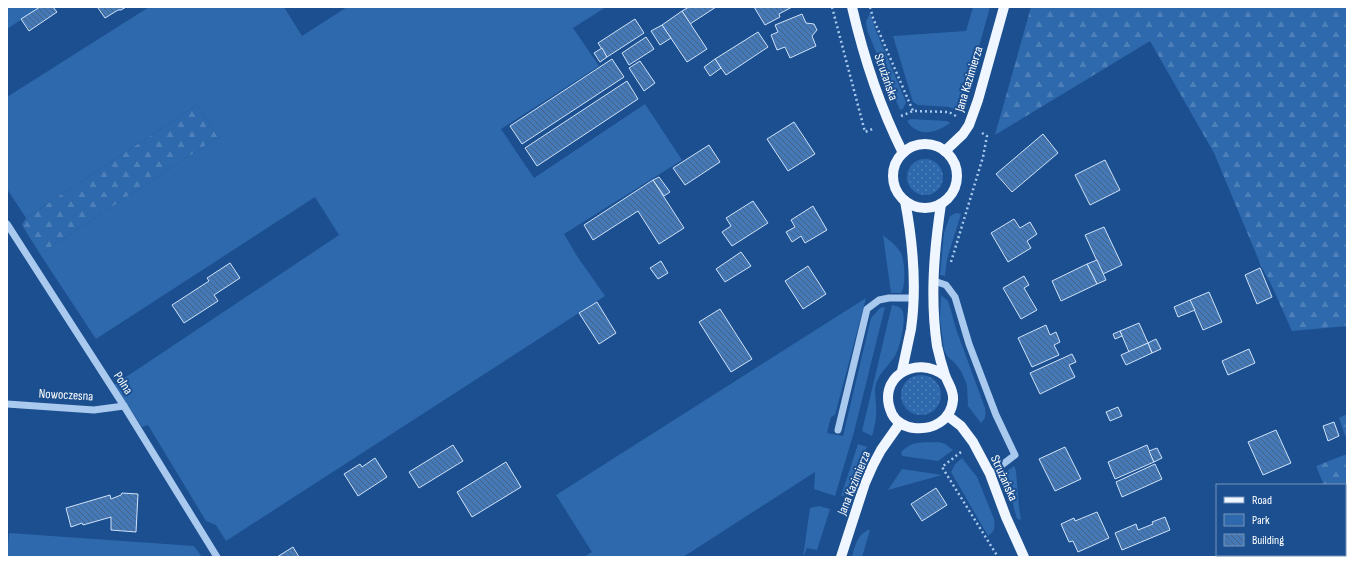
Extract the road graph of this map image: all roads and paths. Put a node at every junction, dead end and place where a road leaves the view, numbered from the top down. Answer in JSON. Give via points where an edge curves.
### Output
{"nodes":[{"id":1,"x":832,"y":7,"type":"edge"},
{"id":2,"x":854,"y":7,"type":"edge"},
{"id":3,"x":870,"y":7,"type":"edge"},
{"id":4,"x":1004,"y":7,"type":"edge"},
{"id":5,"x":913,"y":111,"type":"junction"},
{"id":6,"x":887,"y":122,"type":"junction"},
{"id":7,"x":969,"y":124,"type":"junction"},
{"id":8,"x":945,"y":151,"type":"junction"},
{"id":9,"x":903,"y":153,"type":"junction"},
{"id":10,"x":905,"y":201,"type":"junction"},
{"id":11,"x":941,"y":204,"type":"junction"},
{"id":12,"x":7,"y":224,"type":"edge"},
{"id":13,"x":934,"y":281,"type":"junction"},
{"id":14,"x":946,"y":285,"type":"junction"},
{"id":15,"x":913,"y":298,"type":"junction"},
{"id":16,"x":902,"y":371,"type":"junction"},
{"id":17,"x":945,"y":376,"type":"junction"},
{"id":18,"x":7,"y":404,"type":"edge"},
{"id":19,"x":124,"y":406,"type":"junction"},
{"id":20,"x":948,"y":416,"type":"junction"},
{"id":21,"x":900,"y":423,"type":"junction"},
{"id":22,"x":838,"y":430,"type":"dead end"},
{"id":23,"x":960,"y":452,"type":"dead end"},
{"id":24,"x":990,"y":474,"type":"junction"},
{"id":25,"x":217,"y":557,"type":"edge"},
{"id":26,"x":841,"y":557,"type":"edge"},
{"id":27,"x":998,"y":557,"type":"edge"},
{"id":28,"x":1024,"y":557,"type":"edge"}],
"edges":[{"from":1,"to":6,"type":"path","via":[[865,132]]},
{"from":2,"to":6,"type":"main road","name":"Strużańska","via":[[859,37]]},
{"from":3,"to":5,"type":"path","via":[[872,18]]},
{"from":4,"to":7,"type":"main road","name":"Jana Kazimierza"},
{"from":5,"to":6,"type":"path"},
{"from":5,"to":7,"type":"path","via":[[949,112]]},
{"from":6,"to":9,"type":"main road","name":"Strużańska"},
{"from":7,"to":8,"type":"main road","name":"Jana Kazimierza","via":[[963,134]]},
{"from":7,"to":14,"type":"path","via":[[987,136]]},
{"from":8,"to":9,"type":"main road","via":[[928,144],[915,146]]},
{"from":8,"to":11,"type":"main road","via":[[951,157],[957,174],[953,191]]},
{"from":9,"to":10,"type":"main road","via":[[896,162],[893,172],[898,193]]},
{"from":10,"to":11,"type":"main road","via":[[923,208]]},
{"from":10,"to":15,"type":"main road","via":[[912,240]]},
{"from":11,"to":13,"type":"main road","via":[[935,242]]},
{"from":12,"to":19,"type":"street","name":"Polna"},
{"from":13,"to":14,"type":"street"},
{"from":13,"to":17,"type":"main road","via":[[933,316]]},
{"from":14,"to":24,"type":"street","via":[[955,297],[969,344],[996,415],[1015,455]]},
{"from":15,"to":16,"type":"main road","via":[[911,328]]},
{"from":15,"to":22,"type":"street","via":[[879,300],[868,309]]},
{"from":16,"to":17,"type":"main road","via":[[921,366],[937,370]]},
{"from":16,"to":21,"type":"main road","via":[[889,390],[888,403],[892,415]]},
{"from":17,"to":20,"type":"main road","via":[[952,389],[953,400]]},
{"from":18,"to":19,"type":"street","name":"Nowoczesna","via":[[94,410]]},
{"from":19,"to":25,"type":"street","name":"Polna"},
{"from":20,"to":21,"type":"main road","via":[[935,426],[924,429]]},
{"from":20,"to":24,"type":"main road","name":"Strużańska","via":[[961,426]]},
{"from":21,"to":26,"type":"main road","name":"Jana Kazimierza","via":[[865,483]]},
{"from":23,"to":27,"type":"path","via":[[942,467]]},
{"from":24,"to":28,"type":"main road","name":"Strużańska"}]}
